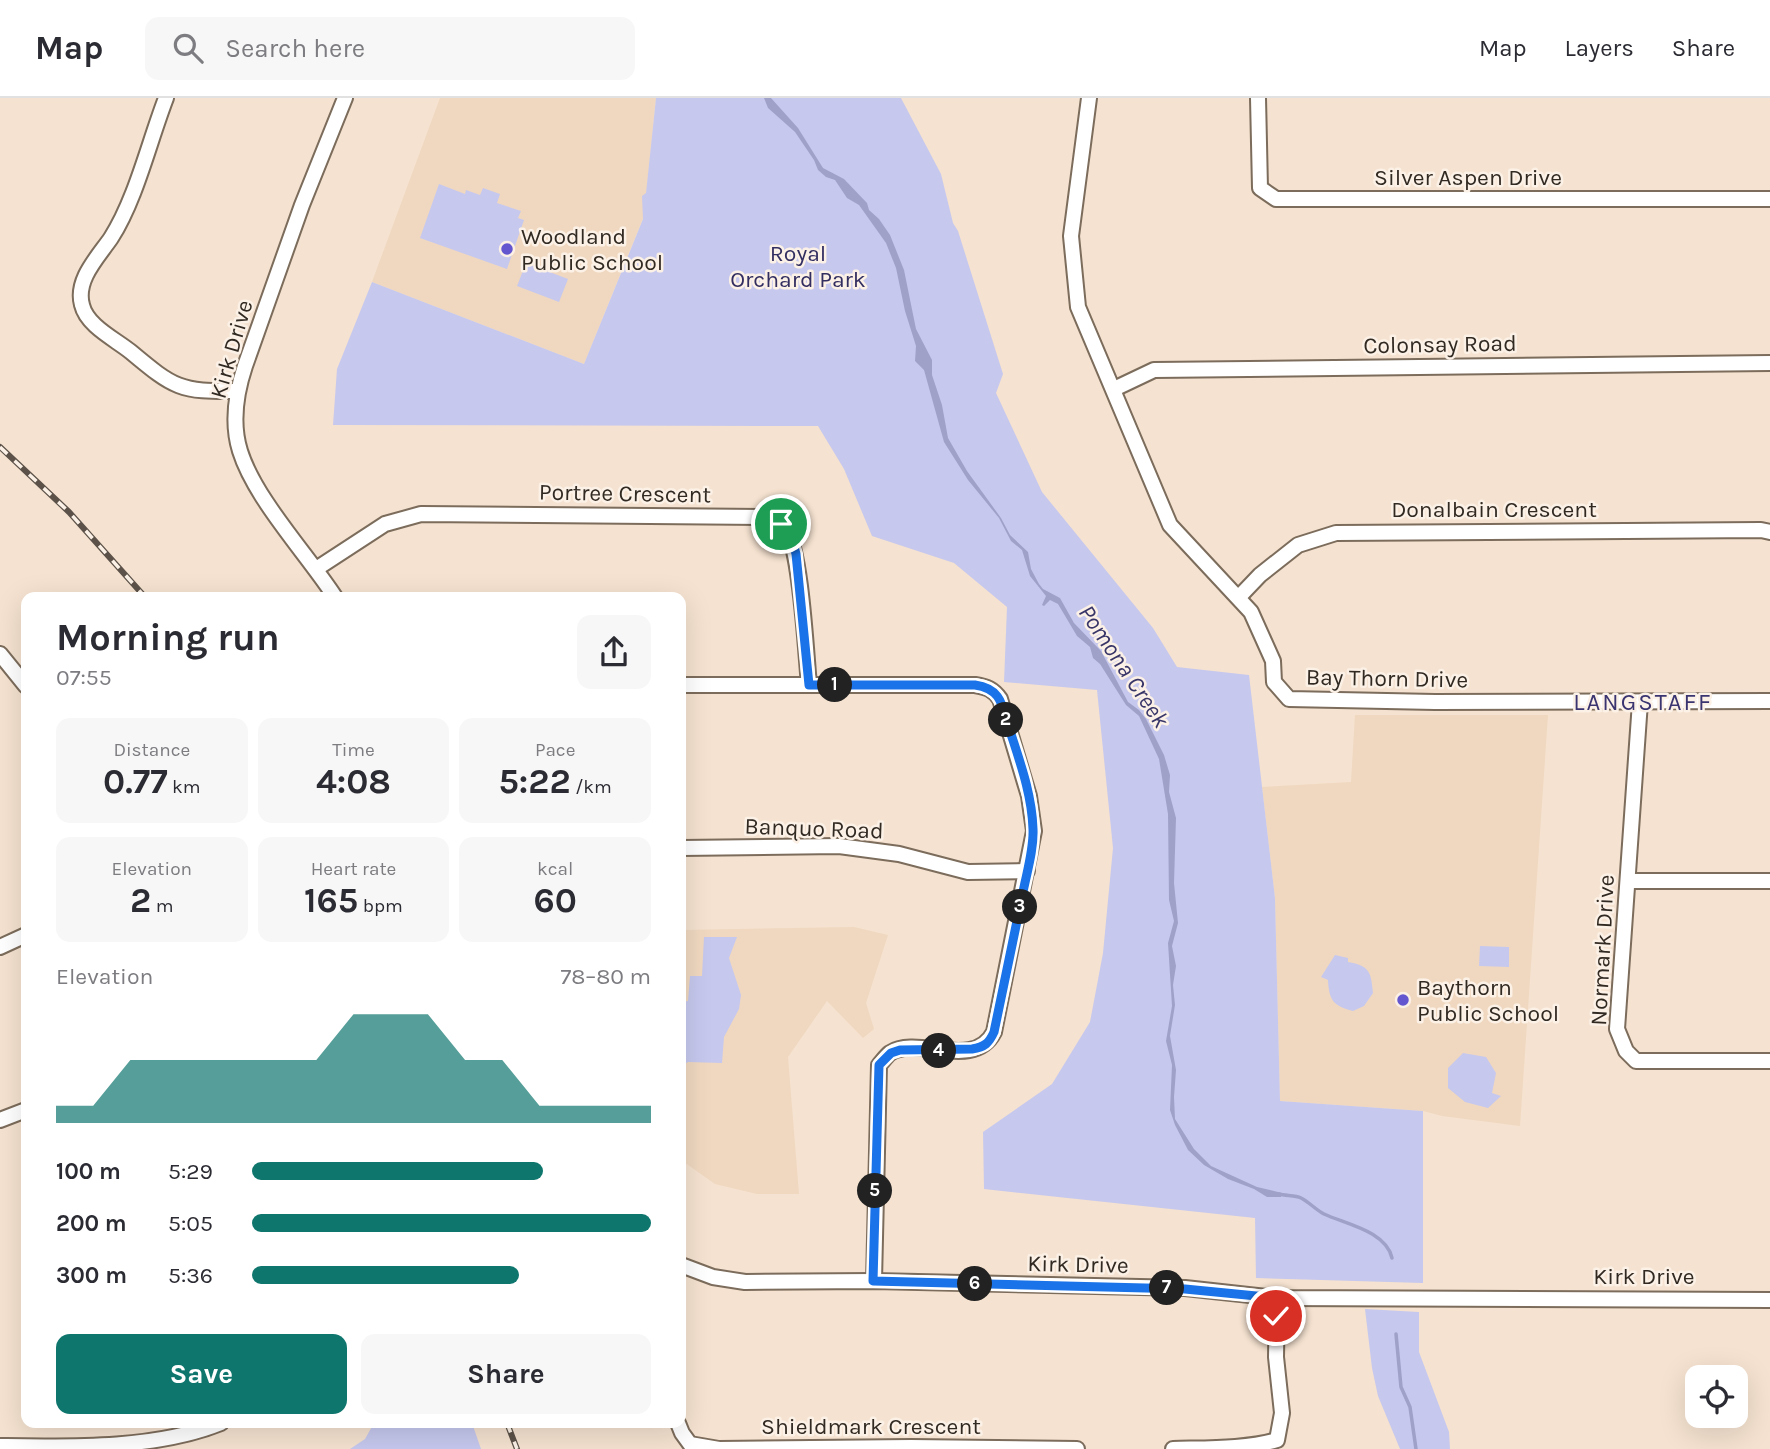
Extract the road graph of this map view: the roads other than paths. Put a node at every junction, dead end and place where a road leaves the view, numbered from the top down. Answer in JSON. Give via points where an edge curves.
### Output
{"nodes":[{"id":1,"x":166,"y":98,"type":"edge"},
{"id":2,"x":345,"y":98,"type":"edge"},
{"id":3,"x":1089,"y":98,"type":"edge"},
{"id":4,"x":1258,"y":98,"type":"edge"},
{"id":5,"x":1770,"y":199,"type":"edge"},
{"id":6,"x":1770,"y":363,"type":"edge"},
{"id":7,"x":1114,"y":389,"type":"junction"},
{"id":8,"x":237,"y":391,"type":"junction"},
{"id":9,"x":1770,"y":532,"type":"edge"},
{"id":10,"x":316,"y":569,"type":"junction"},
{"id":11,"x":332,"y":592,"type":"edge"},
{"id":12,"x":1239,"y":597,"type":"junction"},
{"id":13,"x":0,"y":654,"type":"edge"},
{"id":14,"x":21,"y":680,"type":"edge"},
{"id":15,"x":686,"y":685,"type":"edge"},
{"id":16,"x":809,"y":685,"type":"junction"},
{"id":17,"x":1770,"y":701,"type":"edge"},
{"id":18,"x":1640,"y":702,"type":"junction"},
{"id":19,"x":686,"y":848,"type":"edge"},
{"id":20,"x":1027,"y":872,"type":"junction"},
{"id":21,"x":1628,"y":881,"type":"junction"},
{"id":22,"x":1770,"y":881,"type":"edge"},
{"id":23,"x":21,"y":937,"type":"edge"},
{"id":24,"x":0,"y":947,"type":"edge"},
{"id":25,"x":1770,"y":1061,"type":"edge"},
{"id":26,"x":21,"y":1112,"type":"edge"},
{"id":27,"x":0,"y":1120,"type":"edge"},
{"id":28,"x":686,"y":1267,"type":"edge"},
{"id":29,"x":873,"y":1281,"type":"junction"},
{"id":30,"x":1277,"y":1298,"type":"junction"},
{"id":31,"x":1770,"y":1300,"type":"edge"},
{"id":32,"x":210,"y":1428,"type":"edge"},
{"id":33,"x":680,"y":1428,"type":"edge"},
{"id":34,"x":0,"y":1446,"type":"edge"},
{"id":35,"x":1077,"y":1449,"type":"edge"},
{"id":36,"x":1173,"y":1449,"type":"edge"}],
"edges":[{"from":1,"to":8,"type":"street","via":[[124,213],[89,268],[80,302],[90,321],[162,379],[187,389]]},
{"from":2,"to":8,"type":"street","name":"Kirk Drive"},
{"from":3,"to":7,"type":"street","name":"Bay Thorn Drive","via":[[1072,258],[1078,307]]},
{"from":4,"to":5,"type":"street","name":"Silver Aspen Drive","via":[[1260,188],[1276,199]]},
{"from":6,"to":7,"type":"street","name":"Colonsay Road","via":[[1154,370]]},
{"from":7,"to":12,"type":"street","name":"Bay Thorn Drive","via":[[1170,525]]},
{"from":8,"to":10,"type":"street","name":"Kirk Drive","via":[[236,431],[248,470]]},
{"from":9,"to":12,"type":"street","name":"Donalbain Crescent","via":[[1336,533],[1298,545]]},
{"from":10,"to":11,"type":"street","name":"Kirk Drive"},
{"from":10,"to":16,"type":"street","name":"Portree Crescent","via":[[385,524],[421,514],[763,517],[781,524],[796,554]]},
{"from":12,"to":18,"type":"street","name":"Bay Thorn Drive","via":[[1266,641],[1274,682],[1289,699]]},
{"from":13,"to":14,"type":"street"},
{"from":15,"to":16,"type":"street"},
{"from":16,"to":20,"type":"street","via":[[975,685],[995,691],[1029,796],[1034,831]]},
{"from":17,"to":18,"type":"street","name":"Bay Thorn Drive"},
{"from":18,"to":21,"type":"street","name":"Normark Drive"},
{"from":19,"to":20,"type":"street","name":"Banquo Road","via":[[839,846],[899,854],[968,872]]},
{"from":20,"to":29,"type":"street","via":[[989,1043],[972,1049],[900,1050],[879,1065]]},
{"from":21,"to":22,"type":"street"},
{"from":21,"to":25,"type":"street","name":"Normark Drive","via":[[1617,1029],[1626,1051],[1636,1061]]},
{"from":23,"to":24,"type":"street"},
{"from":26,"to":27,"type":"street"},
{"from":28,"to":29,"type":"street","name":"Kirk Drive","via":[[745,1282]]},
{"from":29,"to":30,"type":"street","name":"Kirk Drive","via":[[1185,1289]]},
{"from":30,"to":31,"type":"street","name":"Kirk Drive"},
{"from":30,"to":36,"type":"street","via":[[1276,1357],[1282,1413],[1277,1440],[1246,1448]]},
{"from":32,"to":34,"type":"street","via":[[191,1437],[135,1448]]},
{"from":33,"to":35,"type":"street","name":"Shieldmark Crescent","via":[[690,1444],[719,1449]]}]}
